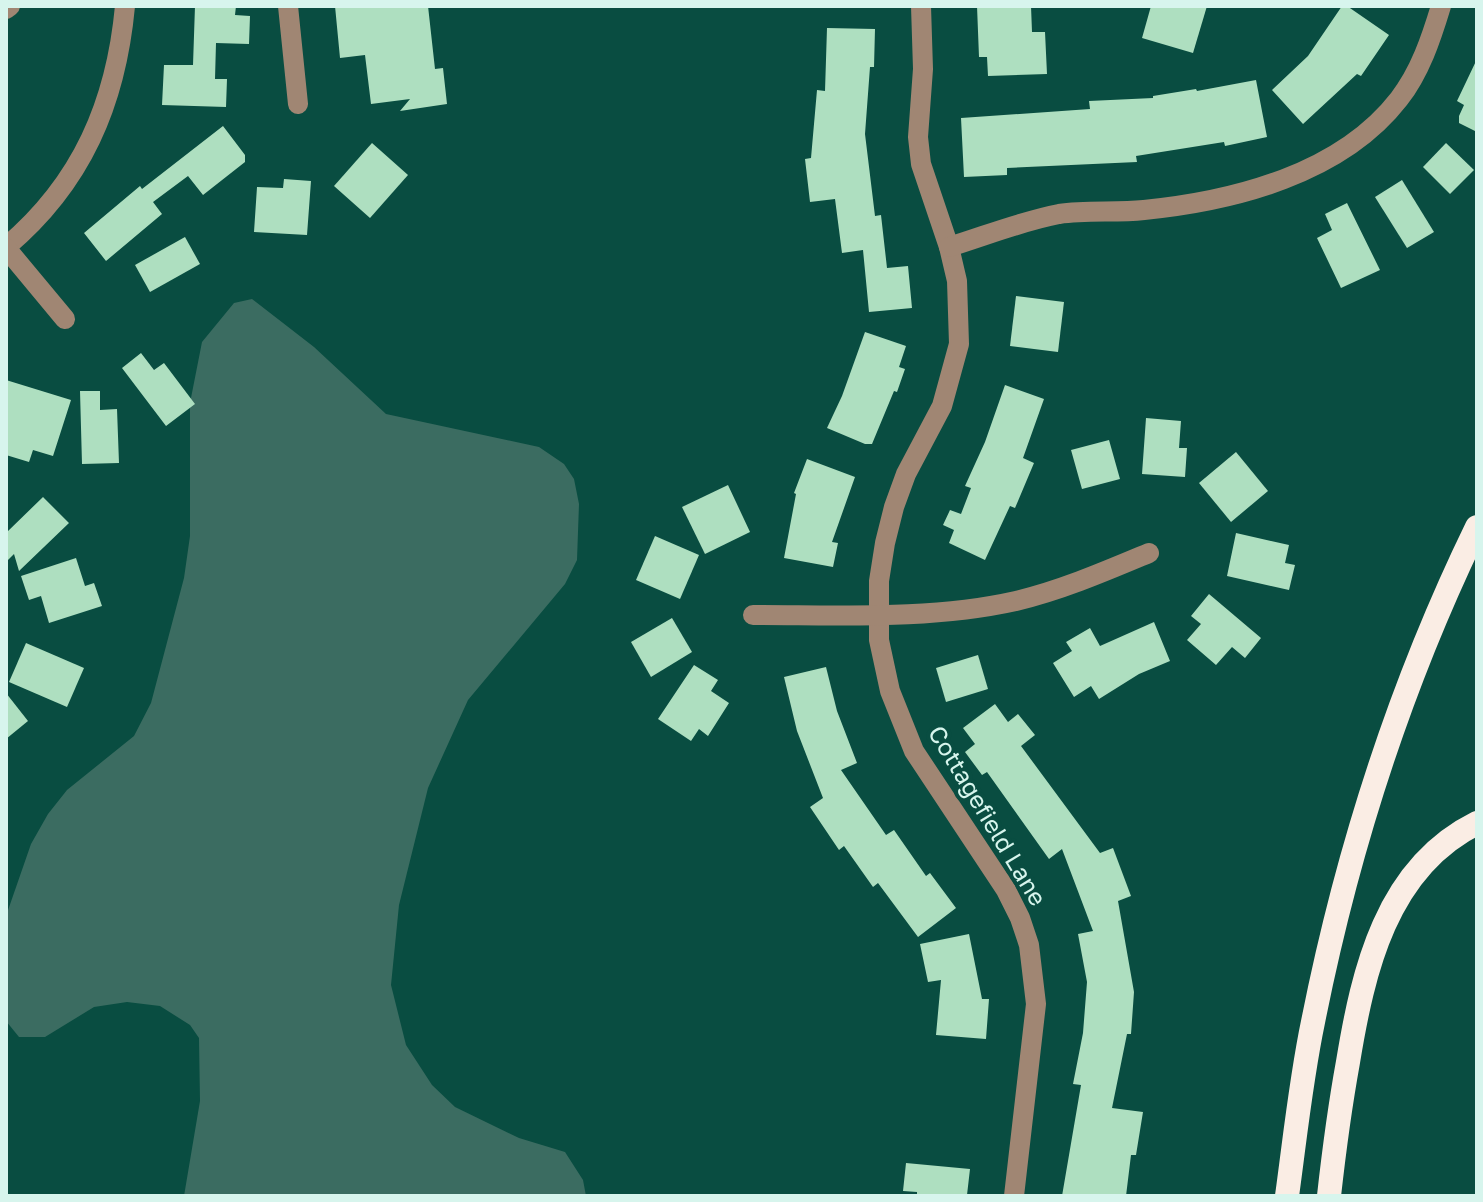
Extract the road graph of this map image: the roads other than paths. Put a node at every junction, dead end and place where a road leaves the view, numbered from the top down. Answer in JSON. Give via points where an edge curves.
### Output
{"nodes":[{"id":1,"x":125,"y":6,"type":"edge"},
{"id":2,"x":288,"y":6,"type":"edge"},
{"id":3,"x":921,"y":6,"type":"edge"},
{"id":4,"x":1441,"y":6,"type":"edge"},
{"id":5,"x":298,"y":104,"type":"dead end"},
{"id":6,"x":6,"y":247,"type":"edge"},
{"id":7,"x":949,"y":247,"type":"junction"},
{"id":8,"x":65,"y":319,"type":"dead end"},
{"id":9,"x":1477,"y":527,"type":"edge"},
{"id":10,"x":1149,"y":553,"type":"dead end"},
{"id":11,"x":878,"y":614,"type":"junction"},
{"id":12,"x":753,"y":615,"type":"dead end"},
{"id":13,"x":1477,"y":823,"type":"edge"},
{"id":14,"x":1014,"y":1196,"type":"edge"},
{"id":15,"x":1287,"y":1196,"type":"edge"},
{"id":16,"x":1329,"y":1196,"type":"edge"}],
"edges":[{"from":1,"to":6,"type":"street","via":[[115,77],[88,146],[51,203]]},
{"from":2,"to":5,"type":"street"},
{"from":3,"to":7,"type":"street","name":"Cottagefield Lane","via":[[918,137],[927,187]]},
{"from":4,"to":7,"type":"street","via":[[1418,69],[1398,100],[1373,126],[1318,164],[1256,189],[1168,207],[1056,215]]},
{"from":6,"to":8,"type":"street"},
{"from":7,"to":11,"type":"street","name":"Cottagefield Lane","via":[[957,281],[959,344],[942,406],[894,507]]},
{"from":9,"to":15,"type":"highway","via":[[1418,663],[1352,854],[1312,1024]]},
{"from":10,"to":11,"type":"street","via":[[1017,601]]},
{"from":11,"to":12,"type":"street"},
{"from":11,"to":14,"type":"street","name":"Cottagefield Lane","via":[[890,691],[914,751],[1006,890],[1029,945],[1036,1004]]},
{"from":13,"to":16,"type":"highway","via":[[1436,851],[1410,878],[1379,934],[1357,1009]]}]}
